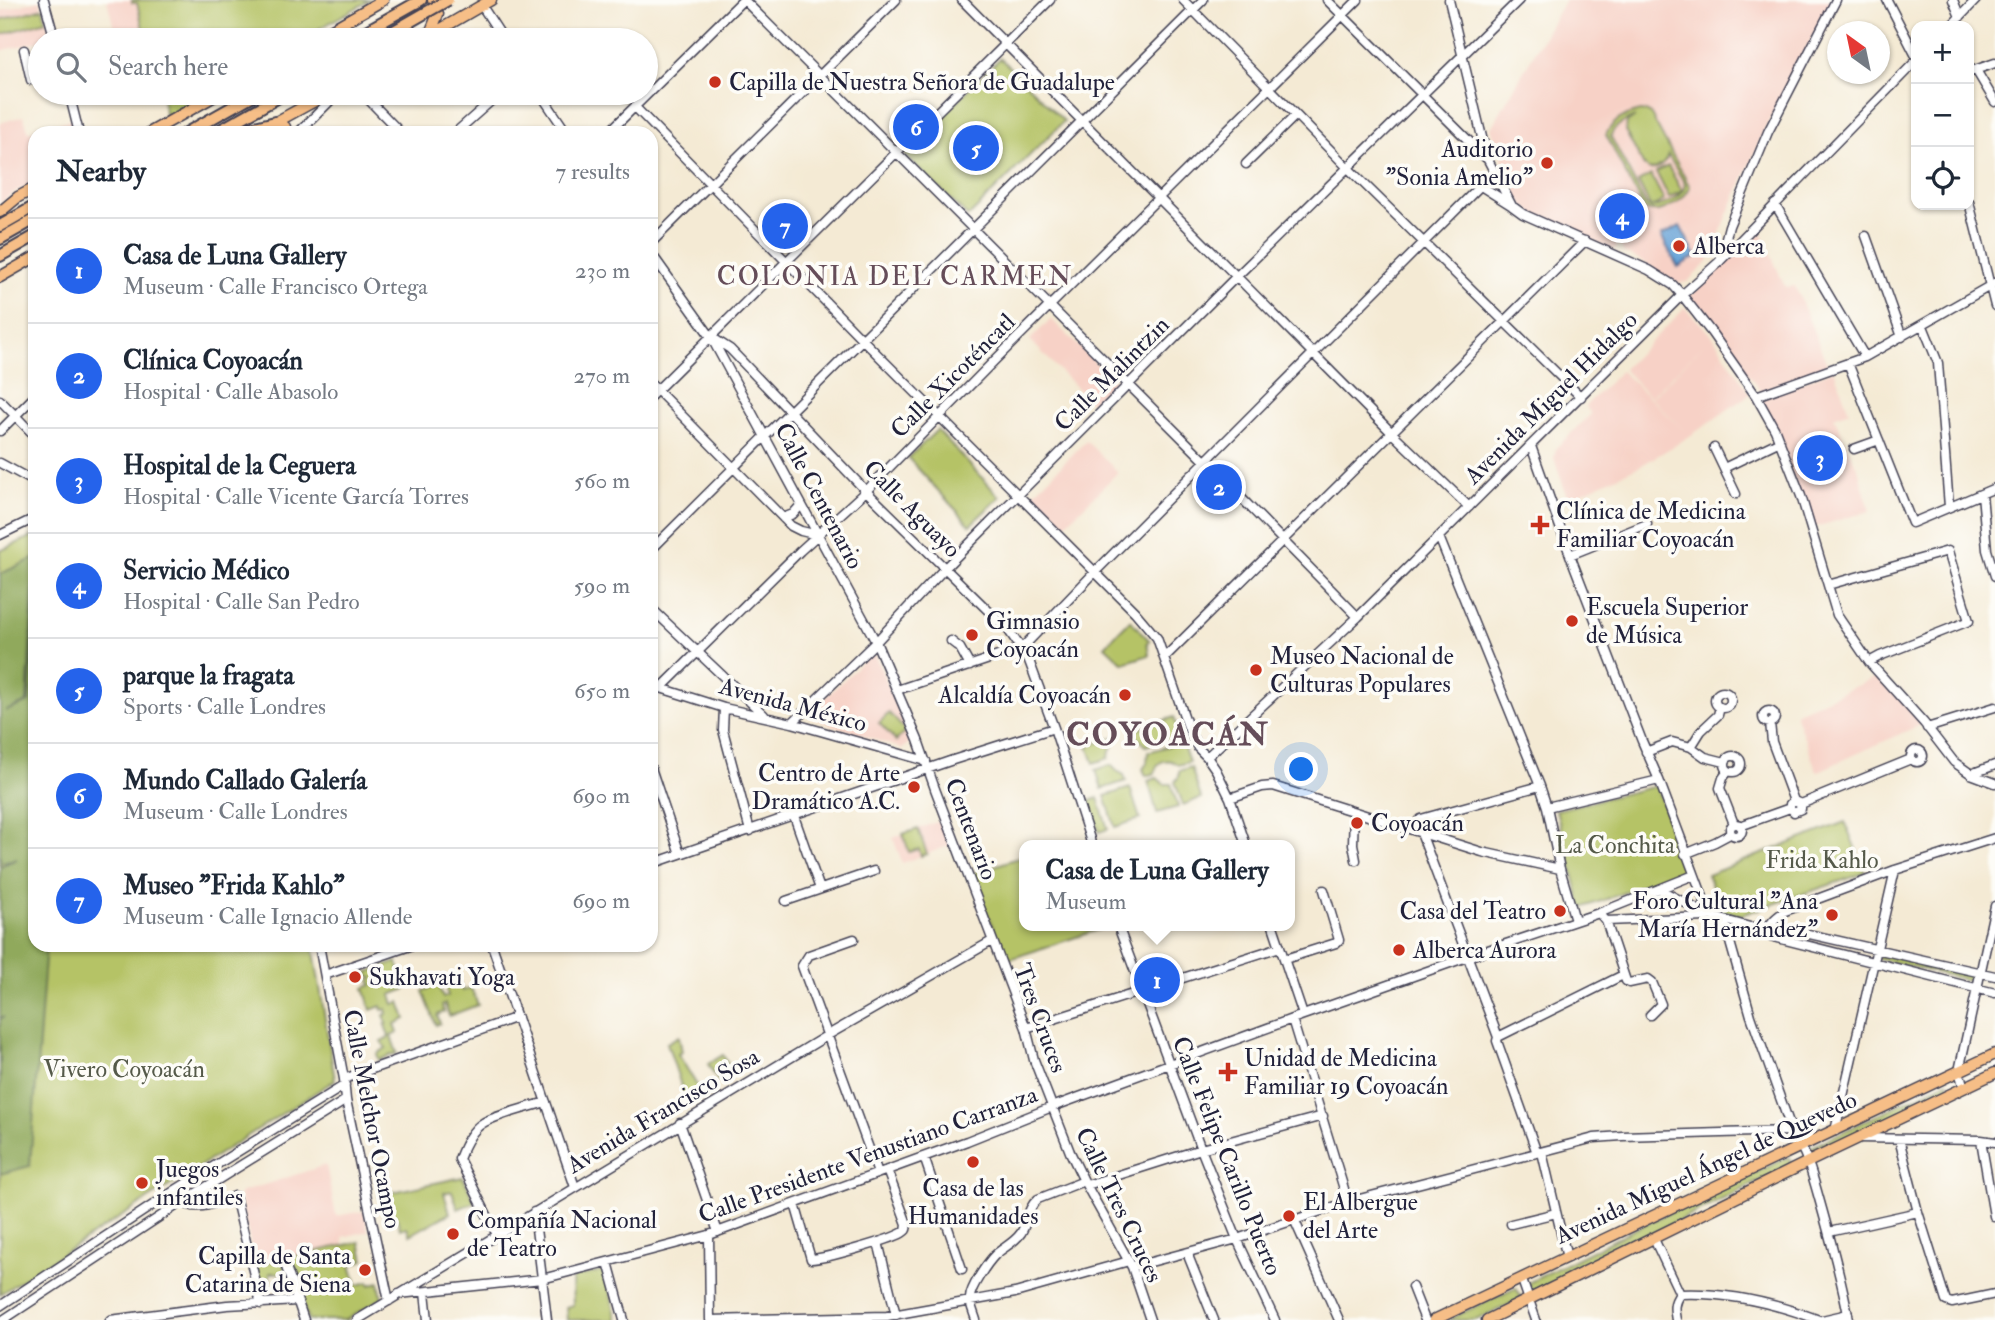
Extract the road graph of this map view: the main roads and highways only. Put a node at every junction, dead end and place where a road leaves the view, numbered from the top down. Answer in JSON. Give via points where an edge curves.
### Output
{"nodes":[{"id":1,"x":383,"y":0,"type":"edge"},
{"id":2,"x":421,"y":0,"type":"edge"},
{"id":3,"x":433,"y":0,"type":"edge"},
{"id":4,"x":448,"y":0,"type":"edge"},
{"id":5,"x":484,"y":2,"type":"edge"},
{"id":6,"x":334,"y":28,"type":"edge"},
{"id":7,"x":372,"y":28,"type":"edge"},
{"id":8,"x":399,"y":28,"type":"edge"},
{"id":9,"x":430,"y":28,"type":"edge"},
{"id":10,"x":441,"y":28,"type":"edge"},
{"id":11,"x":199,"y":105,"type":"edge"},
{"id":12,"x":236,"y":105,"type":"edge"},
{"id":13,"x":265,"y":105,"type":"edge"},
{"id":14,"x":307,"y":105,"type":"edge"},
{"id":15,"x":275,"y":122,"type":"junction"},
{"id":16,"x":161,"y":126,"type":"edge"},
{"id":17,"x":198,"y":126,"type":"edge"},
{"id":18,"x":227,"y":126,"type":"edge"},
{"id":19,"x":259,"y":126,"type":"edge"},
{"id":20,"x":268,"y":126,"type":"edge"},
{"id":21,"x":284,"y":126,"type":"edge"},
{"id":22,"x":28,"y":192,"type":"edge"},
{"id":23,"x":28,"y":210,"type":"edge"},
{"id":24,"x":0,"y":212,"type":"edge"},
{"id":25,"x":28,"y":223,"type":"edge"},
{"id":26,"x":0,"y":226,"type":"edge"},
{"id":27,"x":0,"y":239,"type":"edge"},
{"id":28,"x":28,"y":240,"type":"edge"},
{"id":29,"x":0,"y":256,"type":"edge"},
{"id":30,"x":28,"y":261,"type":"edge"},
{"id":31,"x":0,"y":277,"type":"edge"},
{"id":32,"x":1995,"y":1054,"type":"edge"},
{"id":33,"x":1995,"y":1073,"type":"edge"},
{"id":34,"x":1434,"y":1320,"type":"edge"},
{"id":35,"x":1488,"y":1320,"type":"edge"}],
"edges":[{"from":1,"to":6,"type":"main road"},
{"from":2,"to":7,"type":"highway"},
{"from":3,"to":9,"type":"main road","via":[[438,14]]},
{"from":4,"to":8,"type":"highway","bridge":true},
{"from":5,"to":10,"type":"main road"},
{"from":11,"to":16,"type":"main road"},
{"from":12,"to":17,"type":"highway"},
{"from":13,"to":18,"type":"highway"},
{"from":14,"to":15,"type":"main road"},
{"from":15,"to":19,"type":"highway"},
{"from":15,"to":20,"type":"main road"},
{"from":15,"to":21,"type":"main road"},
{"from":22,"to":24,"type":"main road"},
{"from":23,"to":26,"type":"highway"},
{"from":25,"to":27,"type":"highway"},
{"from":28,"to":29,"type":"highway"},
{"from":30,"to":31,"type":"main road"},
{"from":32,"to":34,"type":"main road","name":"Avenida Miguel Ángel de Quevedo"},
{"from":33,"to":35,"type":"main road","name":"Avenida Miguel Ángel de Quevedo"}]}
